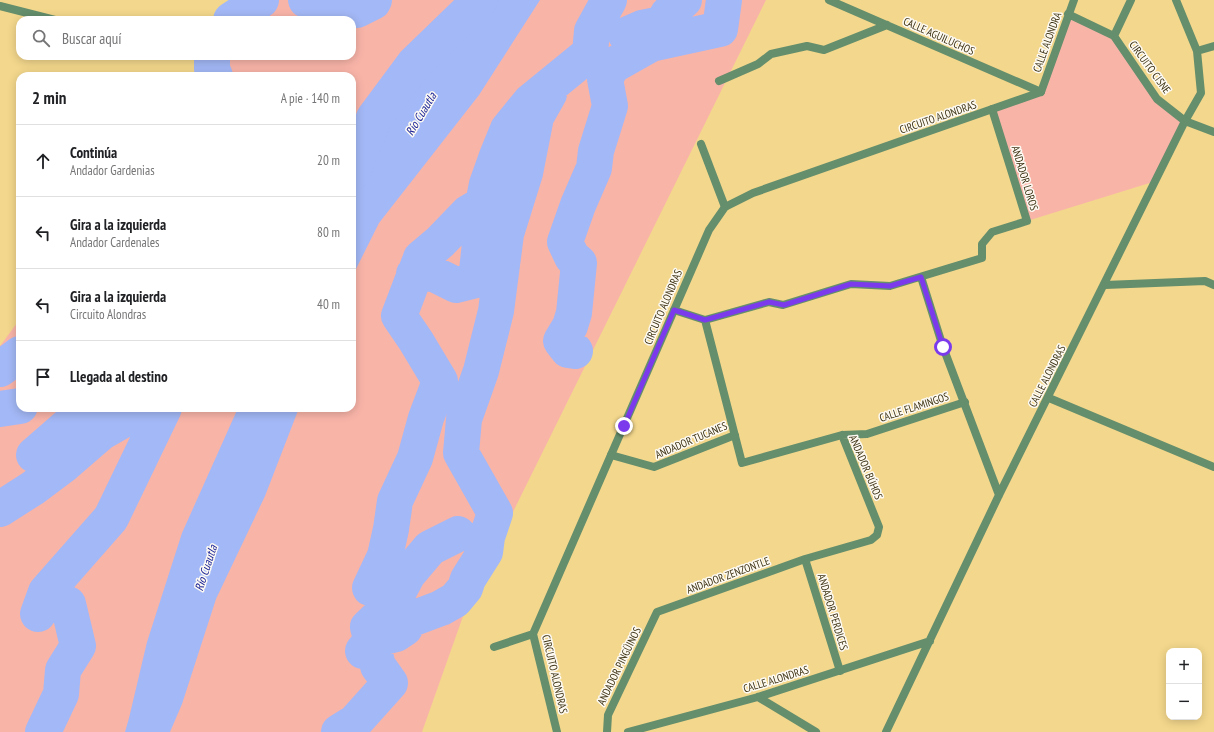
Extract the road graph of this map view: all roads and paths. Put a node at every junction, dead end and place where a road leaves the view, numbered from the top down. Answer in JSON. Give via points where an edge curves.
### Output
{"nodes":[{"id":1,"x":829,"y":0,"type":"edge"},
{"id":2,"x":1074,"y":0,"type":"edge"},
{"id":3,"x":1131,"y":0,"type":"edge"},
{"id":4,"x":1176,"y":0,"type":"edge"},
{"id":5,"x":0,"y":6,"type":"edge"},
{"id":6,"x":1068,"y":14,"type":"junction"},
{"id":7,"x":39,"y":16,"type":"edge"},
{"id":8,"x":887,"y":25,"type":"junction"},
{"id":9,"x":1114,"y":36,"type":"junction"},
{"id":10,"x":1214,"y":46,"type":"edge"},
{"id":11,"x":1197,"y":51,"type":"junction"},
{"id":12,"x":719,"y":81,"type":"dead end"},
{"id":13,"x":1041,"y":92,"type":"junction"},
{"id":14,"x":992,"y":109,"type":"junction"},
{"id":15,"x":1185,"y":121,"type":"junction"},
{"id":16,"x":1214,"y":132,"type":"edge"},
{"id":17,"x":701,"y":144,"type":"dead end"},
{"id":18,"x":725,"y":207,"type":"junction"},
{"id":19,"x":921,"y":277,"type":"junction"},
{"id":20,"x":1105,"y":285,"type":"junction"},
{"id":21,"x":1214,"y":285,"type":"edge"},
{"id":22,"x":674,"y":310,"type":"junction"},
{"id":23,"x":705,"y":320,"type":"junction"},
{"id":24,"x":1049,"y":398,"type":"junction"},
{"id":25,"x":965,"y":402,"type":"junction"},
{"id":26,"x":735,"y":435,"type":"junction"},
{"id":27,"x":842,"y":435,"type":"junction"},
{"id":28,"x":611,"y":455,"type":"junction"},
{"id":29,"x":1214,"y":467,"type":"edge"},
{"id":30,"x":999,"y":495,"type":"junction"},
{"id":31,"x":805,"y":559,"type":"junction"},
{"id":32,"x":657,"y":612,"type":"joint"},
{"id":33,"x":533,"y":634,"type":"junction"},
{"id":34,"x":930,"y":641,"type":"junction"},
{"id":35,"x":494,"y":647,"type":"dead end"},
{"id":36,"x":840,"y":670,"type":"junction"},
{"id":37,"x":758,"y":697,"type":"junction"},
{"id":38,"x":557,"y":732,"type":"edge"},
{"id":39,"x":606,"y":732,"type":"edge"},
{"id":40,"x":628,"y":732,"type":"edge"},
{"id":41,"x":816,"y":732,"type":"edge"},
{"id":42,"x":886,"y":732,"type":"edge"}],
"edges":[{"from":1,"to":8,"type":"street","name":"CALLE AGUILUCHOS"},
{"from":2,"to":6,"type":"street","name":"CALLE ALONDRA"},
{"from":3,"to":9,"type":"street"},
{"from":4,"to":11,"type":"street","name":"CALLE ALONDRAS"},
{"from":5,"to":7,"type":"street"},
{"from":6,"to":9,"type":"street","name":"CIRCUITO CISNE"},
{"from":6,"to":13,"type":"street","name":"CALLE ALONDRA"},
{"from":8,"to":12,"type":"street","via":[[824,50],[807,46],[771,54],[758,64]]},
{"from":8,"to":13,"type":"street","name":"CALLE AGUILUCHOS"},
{"from":9,"to":15,"type":"street","name":"CIRCUITO CISNE","via":[[1157,99]]},
{"from":10,"to":11,"type":"street"},
{"from":11,"to":15,"type":"street","name":"CALLE ALONDRAS","via":[[1201,93]]},
{"from":13,"to":14,"type":"street","name":"CIRCUITO ALONDRAS"},
{"from":14,"to":18,"type":"street","name":"CIRCUITO ALONDRAS","via":[[753,193]]},
{"from":14,"to":19,"type":"street","name":"ANDADOR LOROS","via":[[1026,221],[992,232],[982,244],[982,258]]},
{"from":15,"to":16,"type":"street","name":"CIRCUITO CISNE"},
{"from":15,"to":20,"type":"street","name":"CALLE ALONDRAS"},
{"from":17,"to":18,"type":"street"},
{"from":18,"to":22,"type":"street","name":"CIRCUITO ALONDRAS","via":[[709,230]]},
{"from":19,"to":23,"type":"street","via":[[890,286],[851,284],[784,305],[769,302]]},
{"from":19,"to":25,"type":"street","via":[[943,347]]},
{"from":20,"to":21,"type":"street","via":[[1205,281]]},
{"from":20,"to":24,"type":"street","name":"CALLE ALONDRAS"},
{"from":22,"to":23,"type":"street"},
{"from":22,"to":28,"type":"street","name":"CIRCUITO ALONDRAS"},
{"from":23,"to":26,"type":"street","name":"ANDADOR TUCANES"},
{"from":24,"to":29,"type":"street"},
{"from":24,"to":30,"type":"street","name":"CALLE ALONDRAS"},
{"from":25,"to":27,"type":"street","name":"CALLE FLAMINGOS","via":[[867,434]]},
{"from":25,"to":30,"type":"street","name":"CALLE FLAMINGOS"},
{"from":26,"to":27,"type":"street","name":"ANDADOR BÚHOS","via":[[742,463]]},
{"from":26,"to":28,"type":"street","name":"ANDADOR TUCANES","via":[[654,467]]},
{"from":27,"to":31,"type":"street","name":"ANDADOR BÚHOS","via":[[879,527],[877,535],[871,540]]},
{"from":28,"to":33,"type":"street","name":"CIRCUITO ALONDRAS"},
{"from":30,"to":34,"type":"street","name":"CALLE ALONDRAS"},
{"from":31,"to":32,"type":"street","name":"ANDADOR ZENZONTLE"},
{"from":31,"to":36,"type":"street","name":"ANDADOR PERDICES"},
{"from":32,"to":39,"type":"street","name":"ANDADOR PINGÜINOS","via":[[608,715]]},
{"from":33,"to":35,"type":"street"},
{"from":33,"to":38,"type":"street","name":"CIRCUITO ALONDRAS"},
{"from":34,"to":36,"type":"street","name":"CALLE ALONDRAS"},
{"from":34,"to":42,"type":"street","name":"CALLE ALONDRAS"},
{"from":36,"to":37,"type":"street","name":"CALLE ALONDRAS"},
{"from":37,"to":40,"type":"street","name":"CALLE ALONDRAS"},
{"from":37,"to":41,"type":"street"}]}
